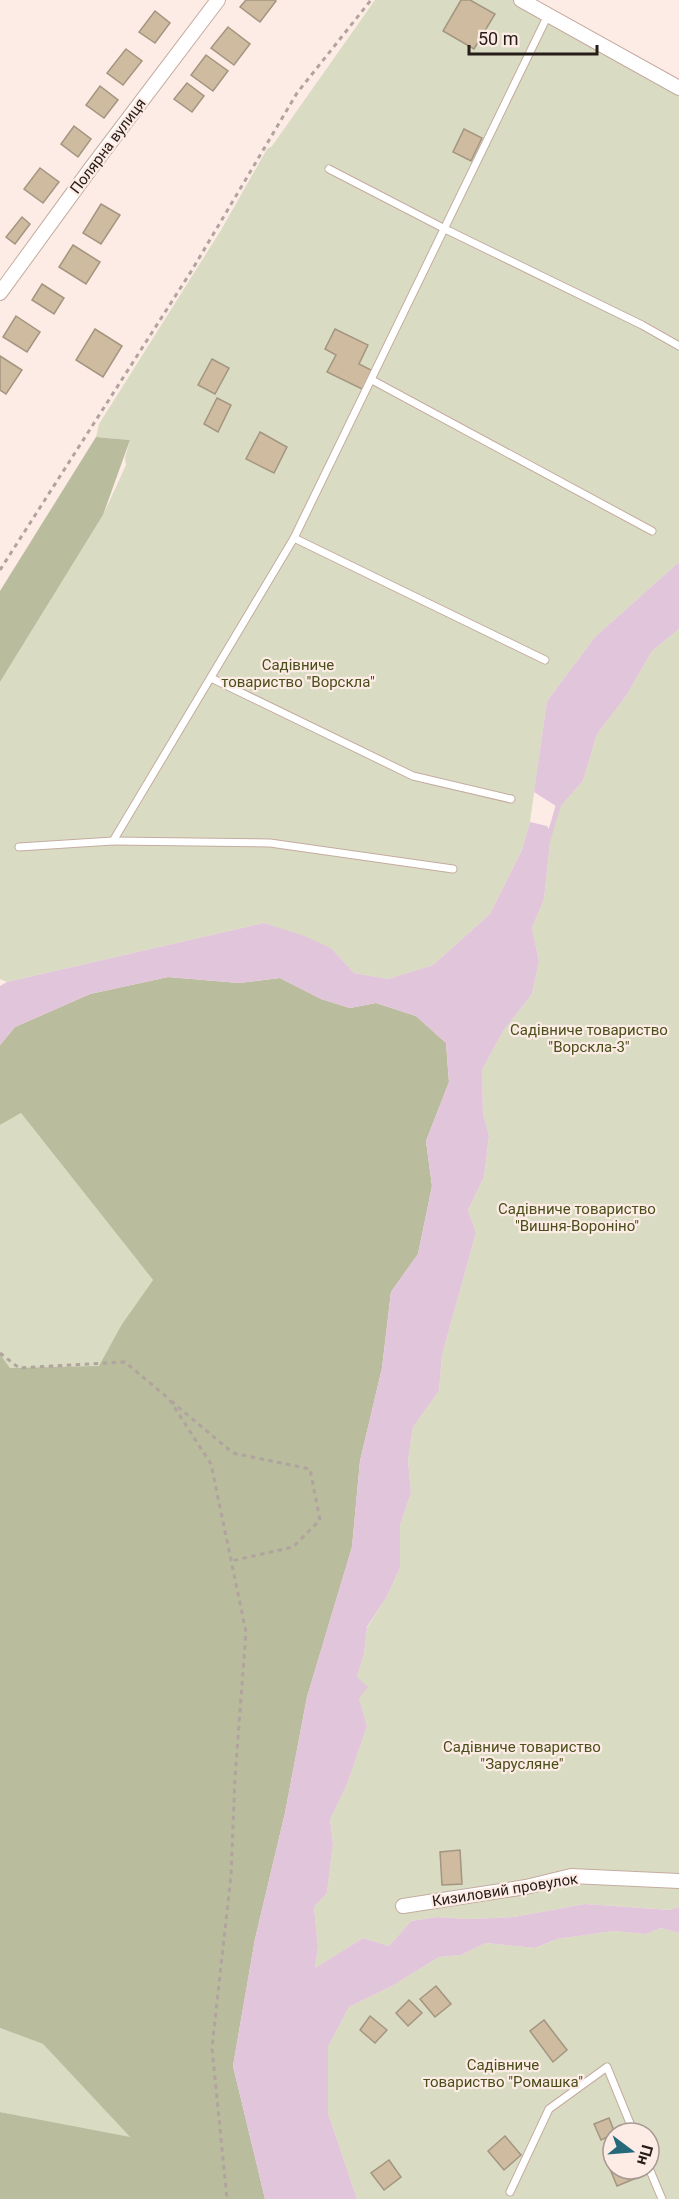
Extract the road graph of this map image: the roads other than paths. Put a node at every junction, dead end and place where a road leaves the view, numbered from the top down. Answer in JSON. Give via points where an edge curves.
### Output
{"nodes":[{"id":1,"x":218,"y":0,"type":"edge"},
{"id":2,"x":521,"y":0,"type":"edge"},
{"id":3,"x":548,"y":15,"type":"junction"},
{"id":4,"x":679,"y":88,"type":"edge"},
{"id":5,"x":329,"y":169,"type":"dead end"},
{"id":6,"x":445,"y":229,"type":"junction"},
{"id":7,"x":0,"y":293,"type":"edge"},
{"id":8,"x":679,"y":346,"type":"edge"},
{"id":9,"x":372,"y":380,"type":"junction"},
{"id":10,"x":652,"y":531,"type":"dead end"},
{"id":11,"x":294,"y":538,"type":"junction"},
{"id":12,"x":545,"y":660,"type":"dead end"},
{"id":13,"x":211,"y":678,"type":"junction"},
{"id":14,"x":511,"y":799,"type":"dead end"},
{"id":15,"x":113,"y":841,"type":"junction"},
{"id":16,"x":19,"y":847,"type":"dead end"},
{"id":17,"x":453,"y":869,"type":"dead end"},
{"id":18,"x":679,"y":1881,"type":"edge"},
{"id":19,"x":403,"y":1906,"type":"dead end"},
{"id":20,"x":629,"y":2121,"type":"edge"},
{"id":21,"x":654,"y":2181,"type":"edge"},
{"id":22,"x":510,"y":2192,"type":"dead end"},
{"id":23,"x":662,"y":2199,"type":"edge"}],
"edges":[{"from":1,"to":7,"type":"street","name":"Полярна вулиця"},
{"from":2,"to":3,"type":"street"},
{"from":3,"to":4,"type":"street"},
{"from":3,"to":6,"type":"lane"},
{"from":5,"to":6,"type":"lane"},
{"from":6,"to":8,"type":"lane"},
{"from":6,"to":9,"type":"lane"},
{"from":9,"to":10,"type":"lane"},
{"from":9,"to":11,"type":"lane"},
{"from":11,"to":12,"type":"lane"},
{"from":11,"to":13,"type":"lane"},
{"from":13,"to":14,"type":"lane","via":[[413,776]]},
{"from":13,"to":15,"type":"lane"},
{"from":15,"to":16,"type":"lane"},
{"from":15,"to":17,"type":"lane","via":[[270,843]]},
{"from":18,"to":19,"type":"street","name":"Кизиловий провулок","via":[[571,1876]]},
{"from":20,"to":22,"type":"lane","via":[[607,2067],[549,2109]]},
{"from":21,"to":23,"type":"lane"}]}
